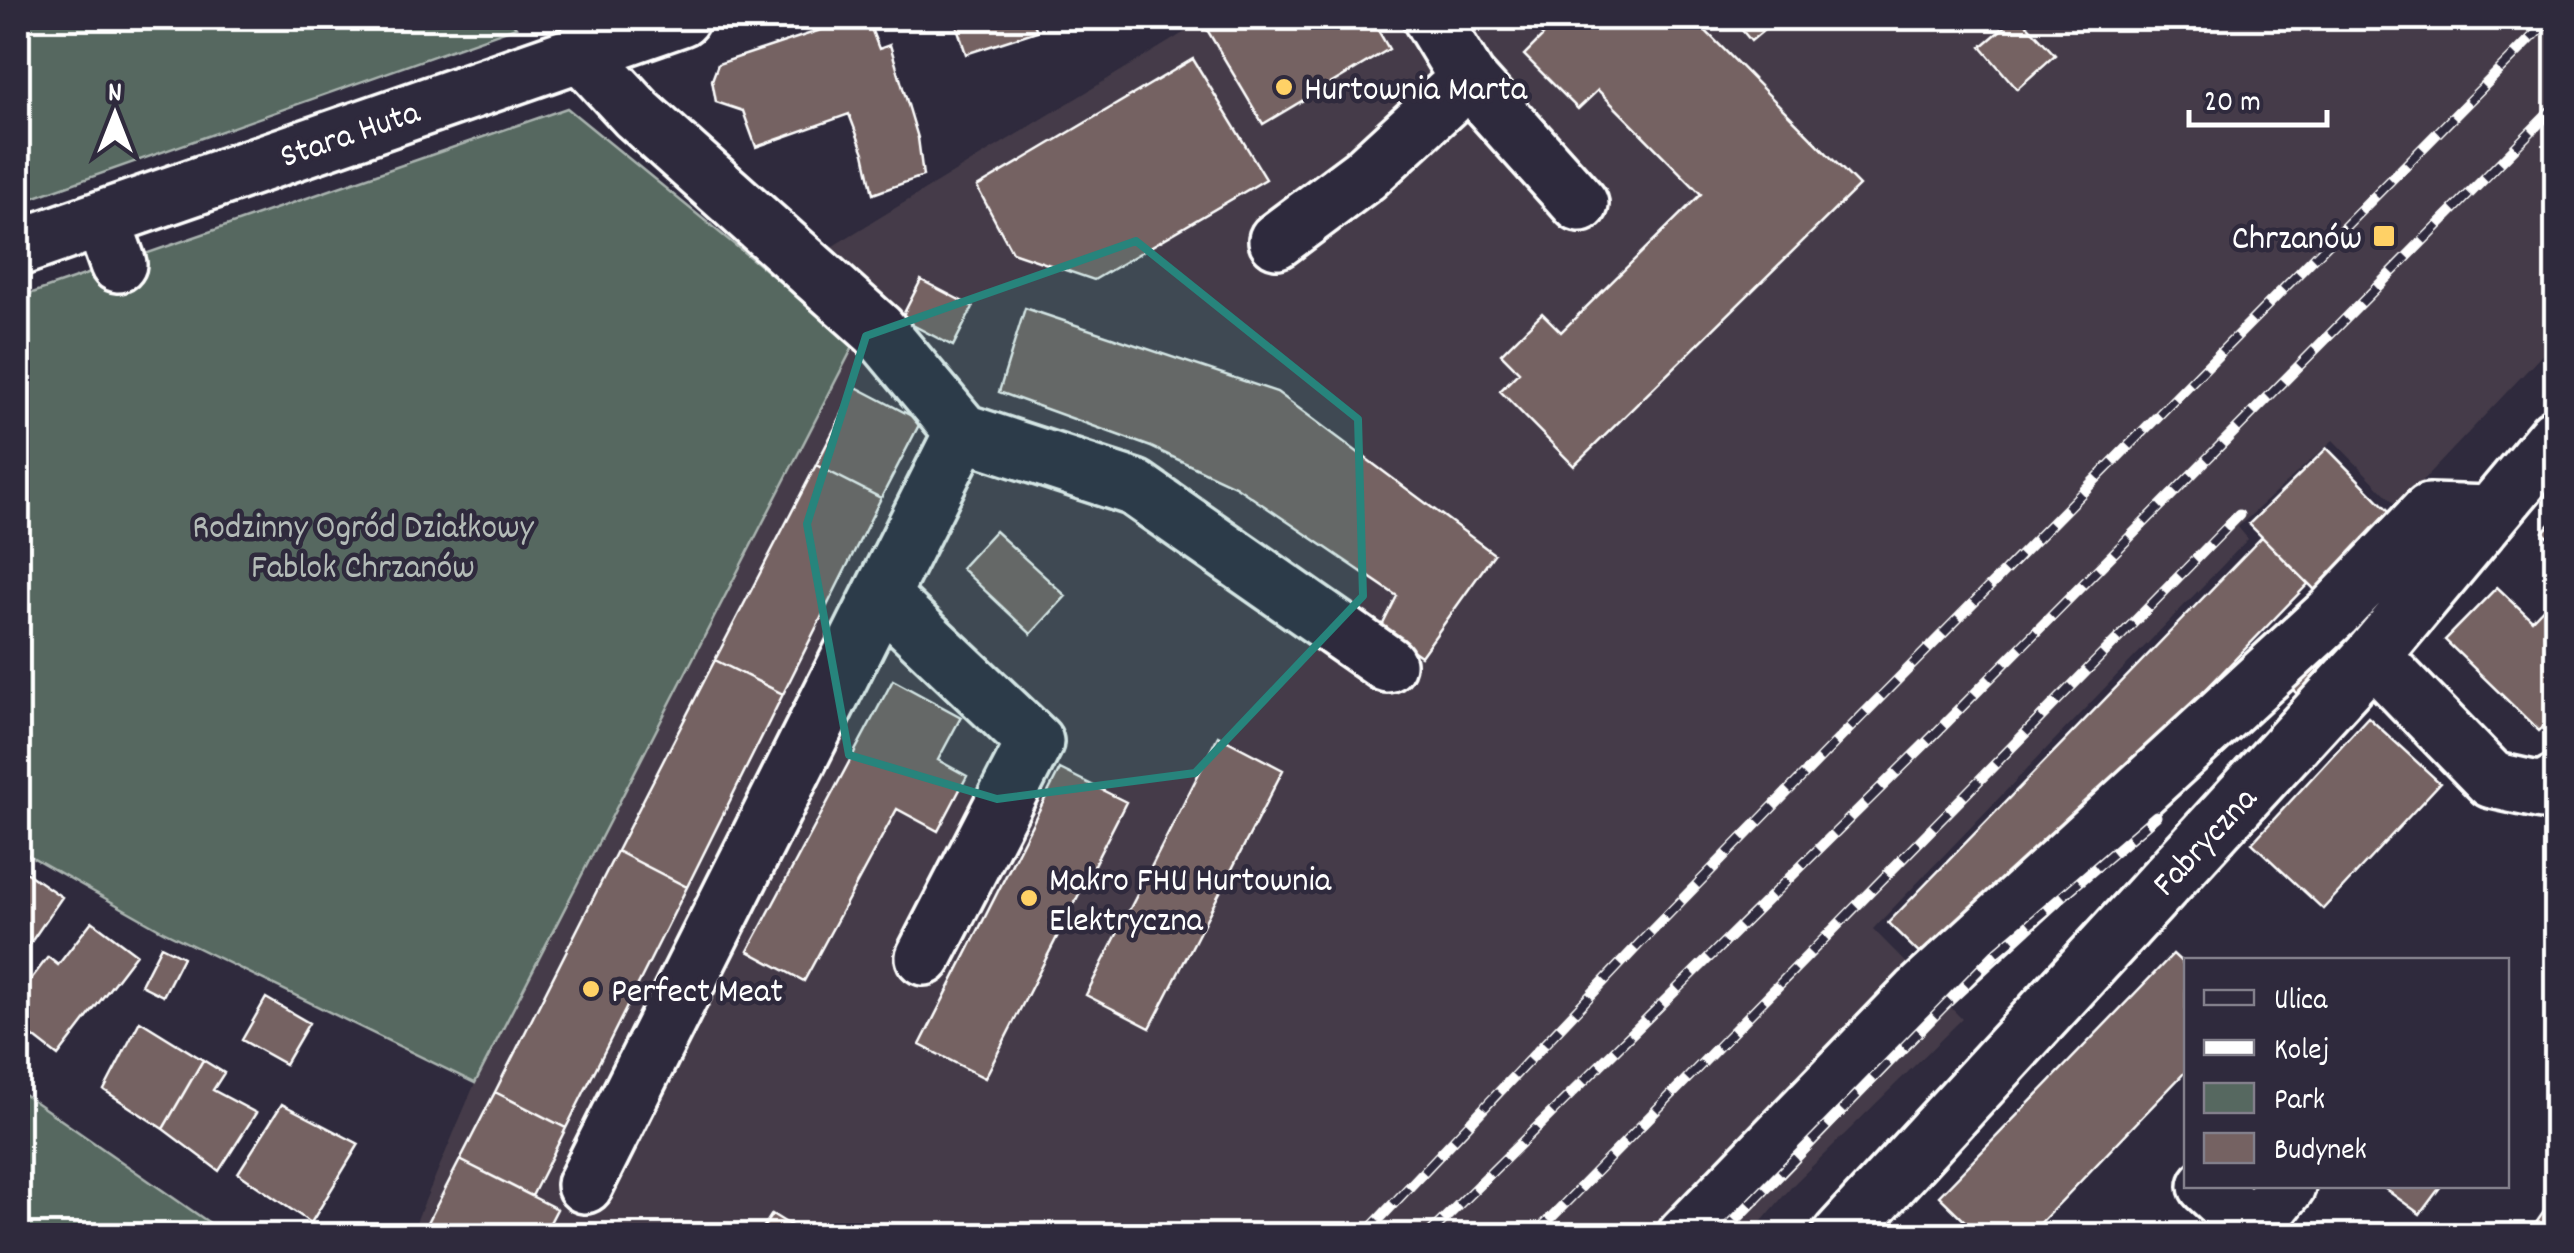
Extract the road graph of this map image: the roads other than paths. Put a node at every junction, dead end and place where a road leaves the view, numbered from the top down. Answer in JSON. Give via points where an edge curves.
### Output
{"nodes":[{"id":1,"x":680,"y":18,"type":"edge"},
{"id":2,"x":1431,"y":18,"type":"edge"},
{"id":3,"x":579,"y":51,"type":"junction"},
{"id":4,"x":1468,"y":79,"type":"junction"},
{"id":5,"x":1580,"y":204,"type":"dead end"},
{"id":6,"x":1277,"y":240,"type":"dead end"},
{"id":7,"x":18,"y":248,"type":"edge"},
{"id":8,"x":964,"y":432,"type":"junction"},
{"id":9,"x":2556,"y":436,"type":"edge"},
{"id":10,"x":2490,"y":514,"type":"junction"},
{"id":11,"x":881,"y":596,"type":"junction"},
{"id":12,"x":2372,"y":656,"type":"junction"},
{"id":13,"x":1386,"y":664,"type":"dead end"},
{"id":14,"x":2556,"y":784,"type":"edge"},
{"id":15,"x":924,"y":958,"type":"dead end"},
{"id":16,"x":585,"y":1186,"type":"dead end"},
{"id":17,"x":2210,"y":1188,"type":"edge"},
{"id":18,"x":2285,"y":1188,"type":"edge"},
{"id":19,"x":2250,"y":1232,"type":"edge"},
{"id":20,"x":1685,"y":1236,"type":"edge"},
{"id":21,"x":1840,"y":1236,"type":"edge"}],
"edges":[{"from":1,"to":3,"type":"street","name":"Stara Huta"},
{"from":2,"to":4,"type":"street"},
{"from":3,"to":7,"type":"street","name":"Stara Huta","via":[[110,242]]},
{"from":3,"to":8,"type":"street","via":[[637,114],[878,330]]},
{"from":4,"to":5,"type":"street"},
{"from":4,"to":6,"type":"street","via":[[1364,175]]},
{"from":8,"to":11,"type":"street"},
{"from":8,"to":13,"type":"street","via":[[1135,488]]},
{"from":9,"to":10,"type":"street","name":"Fabryczna"},
{"from":10,"to":12,"type":"street","name":"Fabryczna"},
{"from":10,"to":20,"type":"street","via":[[2429,512],[2334,612],[1919,994]]},
{"from":11,"to":15,"type":"street","via":[[1035,742]]},
{"from":11,"to":16,"type":"street"},
{"from":12,"to":14,"type":"street","via":[[2492,780],[2542,791]]},
{"from":12,"to":21,"type":"street","name":"Fabryczna"},
{"from":17,"to":19,"type":"street"},
{"from":18,"to":19,"type":"street"}]}
